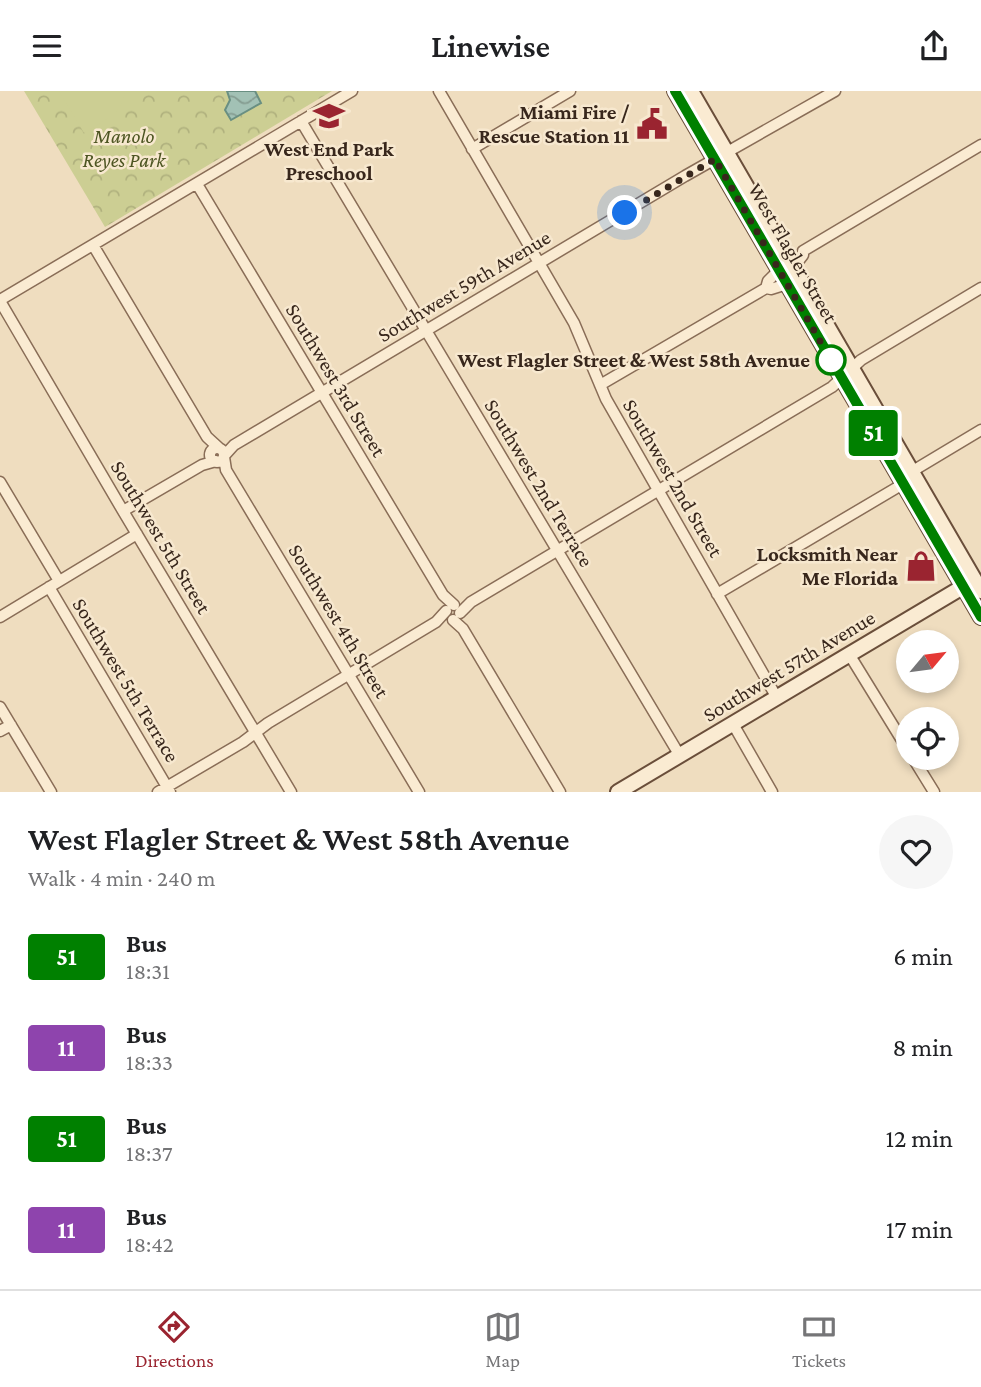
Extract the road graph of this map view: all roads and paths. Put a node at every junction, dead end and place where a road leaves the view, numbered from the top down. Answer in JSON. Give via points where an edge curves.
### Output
{"nodes":[{"id":1,"x":352,"y":91,"type":"edge"},
{"id":2,"x":439,"y":91,"type":"edge"},
{"id":3,"x":570,"y":91,"type":"edge"},
{"id":4,"x":675,"y":91,"type":"edge"},
{"id":5,"x":691,"y":91,"type":"edge"},
{"id":6,"x":835,"y":91,"type":"edge"},
{"id":7,"x":301,"y":121,"type":"junction"},
{"id":8,"x":981,"y":145,"type":"edge"},
{"id":9,"x":472,"y":149,"type":"junction"},
{"id":10,"x":721,"y":156,"type":"junction"},
{"id":11,"x":197,"y":184,"type":"junction"},
{"id":12,"x":93,"y":246,"type":"junction"},
{"id":13,"x":784,"y":251,"type":"junction"},
{"id":14,"x":803,"y":251,"type":"junction"},
{"id":15,"x":539,"y":264,"type":"junction"},
{"id":16,"x":786,"y":269,"type":"junction"},
{"id":17,"x":787,"y":284,"type":"junction"},
{"id":18,"x":766,"y":288,"type":"junction"},
{"id":19,"x":981,"y":288,"type":"edge"},
{"id":20,"x":0,"y":300,"type":"edge"},
{"id":21,"x":426,"y":331,"type":"junction"},
{"id":22,"x":846,"y":373,"type":"junction"},
{"id":23,"x":600,"y":385,"type":"junction"},
{"id":24,"x":322,"y":393,"type":"junction"},
{"id":25,"x":981,"y":430,"type":"edge"},
{"id":26,"x":217,"y":455,"type":"junction"},
{"id":27,"x":907,"y":478,"type":"junction"},
{"id":28,"x":0,"y":482,"type":"edge"},
{"id":29,"x":658,"y":491,"type":"junction"},
{"id":30,"x":123,"y":511,"type":"junction"},
{"id":31,"x":137,"y":534,"type":"junction"},
{"id":32,"x":557,"y":551,"type":"junction"},
{"id":33,"x":60,"y":581,"type":"junction"},
{"id":34,"x":975,"y":583,"type":"edge"},
{"id":35,"x":50,"y":587,"type":"junction"},
{"id":36,"x":717,"y":594,"type":"junction"},
{"id":37,"x":453,"y":612,"type":"junction"},
{"id":38,"x":0,"y":617,"type":"edge"},
{"id":39,"x":981,"y":617,"type":"edge"},
{"id":40,"x":849,"y":654,"type":"junction"},
{"id":41,"x":348,"y":675,"type":"junction"},
{"id":42,"x":777,"y":698,"type":"junction"},
{"id":43,"x":0,"y":707,"type":"edge"},
{"id":44,"x":11,"y":725,"type":"junction"},
{"id":45,"x":733,"y":725,"type":"junction"},
{"id":46,"x":896,"y":730,"type":"edge"},
{"id":47,"x":0,"y":731,"type":"edge"},
{"id":48,"x":255,"y":732,"type":"junction"},
{"id":49,"x":680,"y":756,"type":"junction"},
{"id":50,"x":920,"y":770,"type":"edge"},
{"id":51,"x":165,"y":790,"type":"edge"},
{"id":52,"x":51,"y":792,"type":"edge"},
{"id":53,"x":291,"y":792,"type":"edge"},
{"id":54,"x":419,"y":792,"type":"edge"},
{"id":55,"x":560,"y":792,"type":"edge"},
{"id":56,"x":618,"y":792,"type":"edge"},
{"id":57,"x":772,"y":792,"type":"edge"},
{"id":58,"x":934,"y":792,"type":"edge"}],
"edges":[{"from":1,"to":7,"type":"street"},
{"from":2,"to":9,"type":"street","name":"Southwest 2nd Street"},
{"from":3,"to":9,"type":"street"},
{"from":4,"to":10,"type":"main road","name":"West Flagler Street"},
{"from":5,"to":10,"type":"main road","name":"West Flagler Street"},
{"from":6,"to":10,"type":"street","name":"Southwest 59th Avenue"},
{"from":7,"to":11,"type":"street"},
{"from":7,"to":21,"type":"street","name":"Southwest 2nd Terrace"},
{"from":8,"to":14,"type":"street"},
{"from":9,"to":15,"type":"street","name":"Southwest 2nd Street"},
{"from":10,"to":13,"type":"main road","name":"West Flagler Street"},
{"from":10,"to":15,"type":"street","name":"Southwest 59th Avenue"},
{"from":10,"to":16,"type":"main road","name":"West Flagler Street"},
{"from":11,"to":12,"type":"street"},
{"from":11,"to":24,"type":"street","name":"Southwest 3rd Street"},
{"from":12,"to":20,"type":"street"},
{"from":12,"to":26,"type":"street","name":"Southwest 4th Street"},
{"from":13,"to":14,"type":"street"},
{"from":13,"to":16,"type":"main road","name":"West Flagler Street"},
{"from":14,"to":16,"type":"street"},
{"from":15,"to":21,"type":"street","name":"Southwest 59th Avenue"},
{"from":15,"to":23,"type":"street","name":"Southwest 2nd Street","via":[[578,329]]},
{"from":16,"to":17,"type":"main road","name":"West Flagler Street"},
{"from":16,"to":18,"type":"street","via":[[768,281]]},
{"from":16,"to":22,"type":"main road","name":"West Flagler Street"},
{"from":17,"to":18,"type":"street"},
{"from":17,"to":22,"type":"main road","name":"West Flagler Street"},
{"from":18,"to":23,"type":"street"},
{"from":19,"to":22,"type":"street","via":[[860,360]]},
{"from":20,"to":30,"type":"street","name":"Southwest 5th Street"},
{"from":21,"to":24,"type":"street","name":"Southwest 59th Avenue"},
{"from":21,"to":32,"type":"street","name":"Southwest 2nd Terrace"},
{"from":22,"to":27,"type":"main road","name":"West Flagler Street"},
{"from":22,"to":29,"type":"street","via":[[831,387]]},
{"from":23,"to":29,"type":"street","name":"Southwest 2nd Street"},
{"from":24,"to":26,"type":"street","name":"Southwest 59th Avenue"},
{"from":24,"to":37,"type":"street","name":"Southwest 3rd Street"},
{"from":25,"to":27,"type":"street"},
{"from":26,"to":30,"type":"street","name":"Southwest 59th Avenue"},
{"from":26,"to":41,"type":"street","name":"Southwest 4th Street"},
{"from":27,"to":34,"type":"main road","name":"West Flagler Street"},
{"from":27,"to":36,"type":"street"},
{"from":28,"to":33,"type":"street","name":"Southwest 5th Terrace"},
{"from":29,"to":32,"type":"street"},
{"from":29,"to":36,"type":"street","name":"Southwest 2nd Street"},
{"from":30,"to":31,"type":"street","name":"Southwest 5th Street"},
{"from":31,"to":33,"type":"street"},
{"from":31,"to":48,"type":"street","name":"Southwest 5th Street"},
{"from":32,"to":37,"type":"street"},
{"from":32,"to":49,"type":"street","name":"Southwest 2nd Terrace"},
{"from":33,"to":35,"type":"street"},
{"from":34,"to":39,"type":"main road","name":"West Flagler Street"},
{"from":34,"to":40,"type":"main road","name":"Southwest 57th Avenue"},
{"from":35,"to":38,"type":"street"},
{"from":35,"to":51,"type":"street","name":"Southwest 5th Terrace"},
{"from":36,"to":42,"type":"street","name":"Southwest 2nd Street"},
{"from":37,"to":41,"type":"street","via":[[445,622],[436,622]]},
{"from":37,"to":55,"type":"street","name":"Southwest 3rd Street"},
{"from":40,"to":42,"type":"main road","name":"Southwest 57th Avenue"},
{"from":40,"to":46,"type":"street"},
{"from":41,"to":48,"type":"street"},
{"from":41,"to":54,"type":"street","name":"Southwest 4th Street"},
{"from":42,"to":45,"type":"main road","name":"Southwest 57th Avenue"},
{"from":43,"to":44,"type":"street"},
{"from":44,"to":47,"type":"street"},
{"from":44,"to":52,"type":"street"},
{"from":45,"to":49,"type":"main road","name":"Southwest 57th Avenue"},
{"from":45,"to":57,"type":"street"},
{"from":48,"to":51,"type":"street"},
{"from":48,"to":53,"type":"street","name":"Southwest 5th Street"},
{"from":49,"to":56,"type":"main road","name":"Southwest 57th Avenue"},
{"from":50,"to":58,"type":"street"}]}
